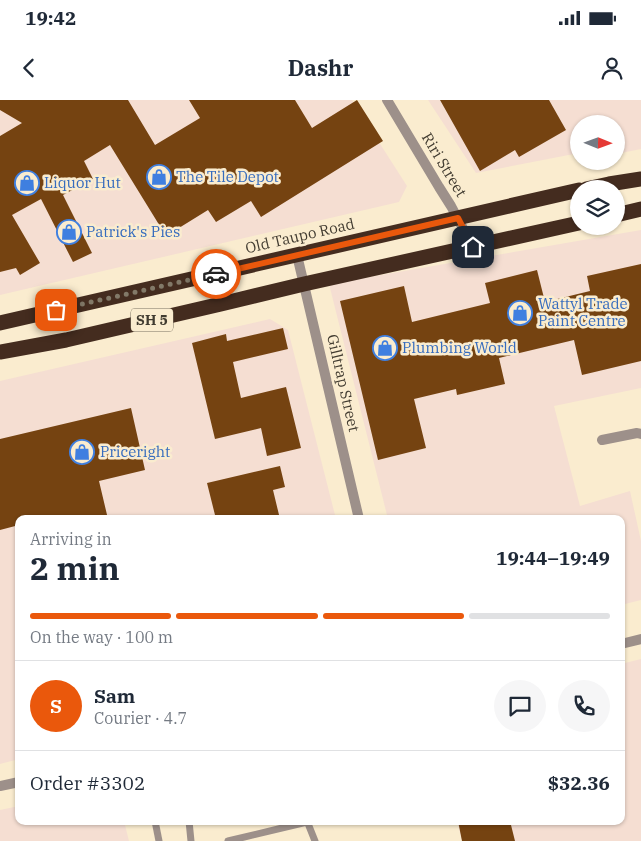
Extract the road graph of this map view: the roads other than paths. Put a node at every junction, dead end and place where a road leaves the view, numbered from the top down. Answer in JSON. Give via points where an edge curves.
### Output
{"nodes":[{"id":1,"x":387,"y":100,"type":"edge"},
{"id":2,"x":641,"y":179,"type":"edge"},
{"id":3,"x":625,"y":182,"type":"edge"},
{"id":4,"x":570,"y":192,"type":"edge"},
{"id":5,"x":641,"y":209,"type":"edge"},
{"id":6,"x":625,"y":213,"type":"edge"},
{"id":7,"x":458,"y":218,"type":"junction"},
{"id":8,"x":570,"y":225,"type":"edge"},
{"id":9,"x":473,"y":247,"type":"junction"},
{"id":10,"x":297,"y":255,"type":"junction"},
{"id":11,"x":304,"y":284,"type":"junction"},
{"id":12,"x":0,"y":323,"type":"edge"},
{"id":13,"x":0,"y":352,"type":"edge"},
{"id":14,"x":641,"y":434,"type":"edge"},
{"id":15,"x":602,"y":440,"type":"dead end"},
{"id":16,"x":357,"y":515,"type":"edge"},
{"id":17,"x":641,"y":639,"type":"edge"},
{"id":18,"x":625,"y":643,"type":"edge"},
{"id":19,"x":15,"y":783,"type":"edge"},
{"id":20,"x":0,"y":786,"type":"edge"},
{"id":21,"x":156,"y":825,"type":"edge"},
{"id":22,"x":189,"y":825,"type":"edge"},
{"id":23,"x":295,"y":825,"type":"edge"},
{"id":24,"x":308,"y":825,"type":"edge"},
{"id":25,"x":159,"y":841,"type":"edge"},
{"id":26,"x":191,"y":841,"type":"edge"},
{"id":27,"x":228,"y":841,"type":"edge"},
{"id":28,"x":315,"y":841,"type":"edge"}],
"edges":[{"from":1,"to":7,"type":"street","name":"Riri Street"},
{"from":2,"to":3,"type":"highway"},
{"from":4,"to":7,"type":"highway","name":"Old Taupo Road","number":"SH 5"},
{"from":5,"to":6,"type":"highway"},
{"from":7,"to":9,"type":"street","name":"Riri Street"},
{"from":7,"to":10,"type":"highway","name":"Old Taupo Road","number":"SH 5"},
{"from":8,"to":9,"type":"highway","number":"SH 5"},
{"from":9,"to":11,"type":"highway","number":"SH 5"},
{"from":10,"to":11,"type":"street","name":"Gilltrap Street"},
{"from":10,"to":12,"type":"highway","name":"Old Taupo Road","number":"SH 5"},
{"from":11,"to":13,"type":"highway","number":"SH 5","via":[[66,340]]},
{"from":11,"to":16,"type":"street","name":"Gilltrap Street"},
{"from":14,"to":15,"type":"street"},
{"from":17,"to":18,"type":"street"},
{"from":19,"to":20,"type":"street"},
{"from":21,"to":25,"type":"lane"},
{"from":22,"to":26,"type":"lane"},
{"from":23,"to":27,"type":"lane"},
{"from":24,"to":28,"type":"lane"}]}
